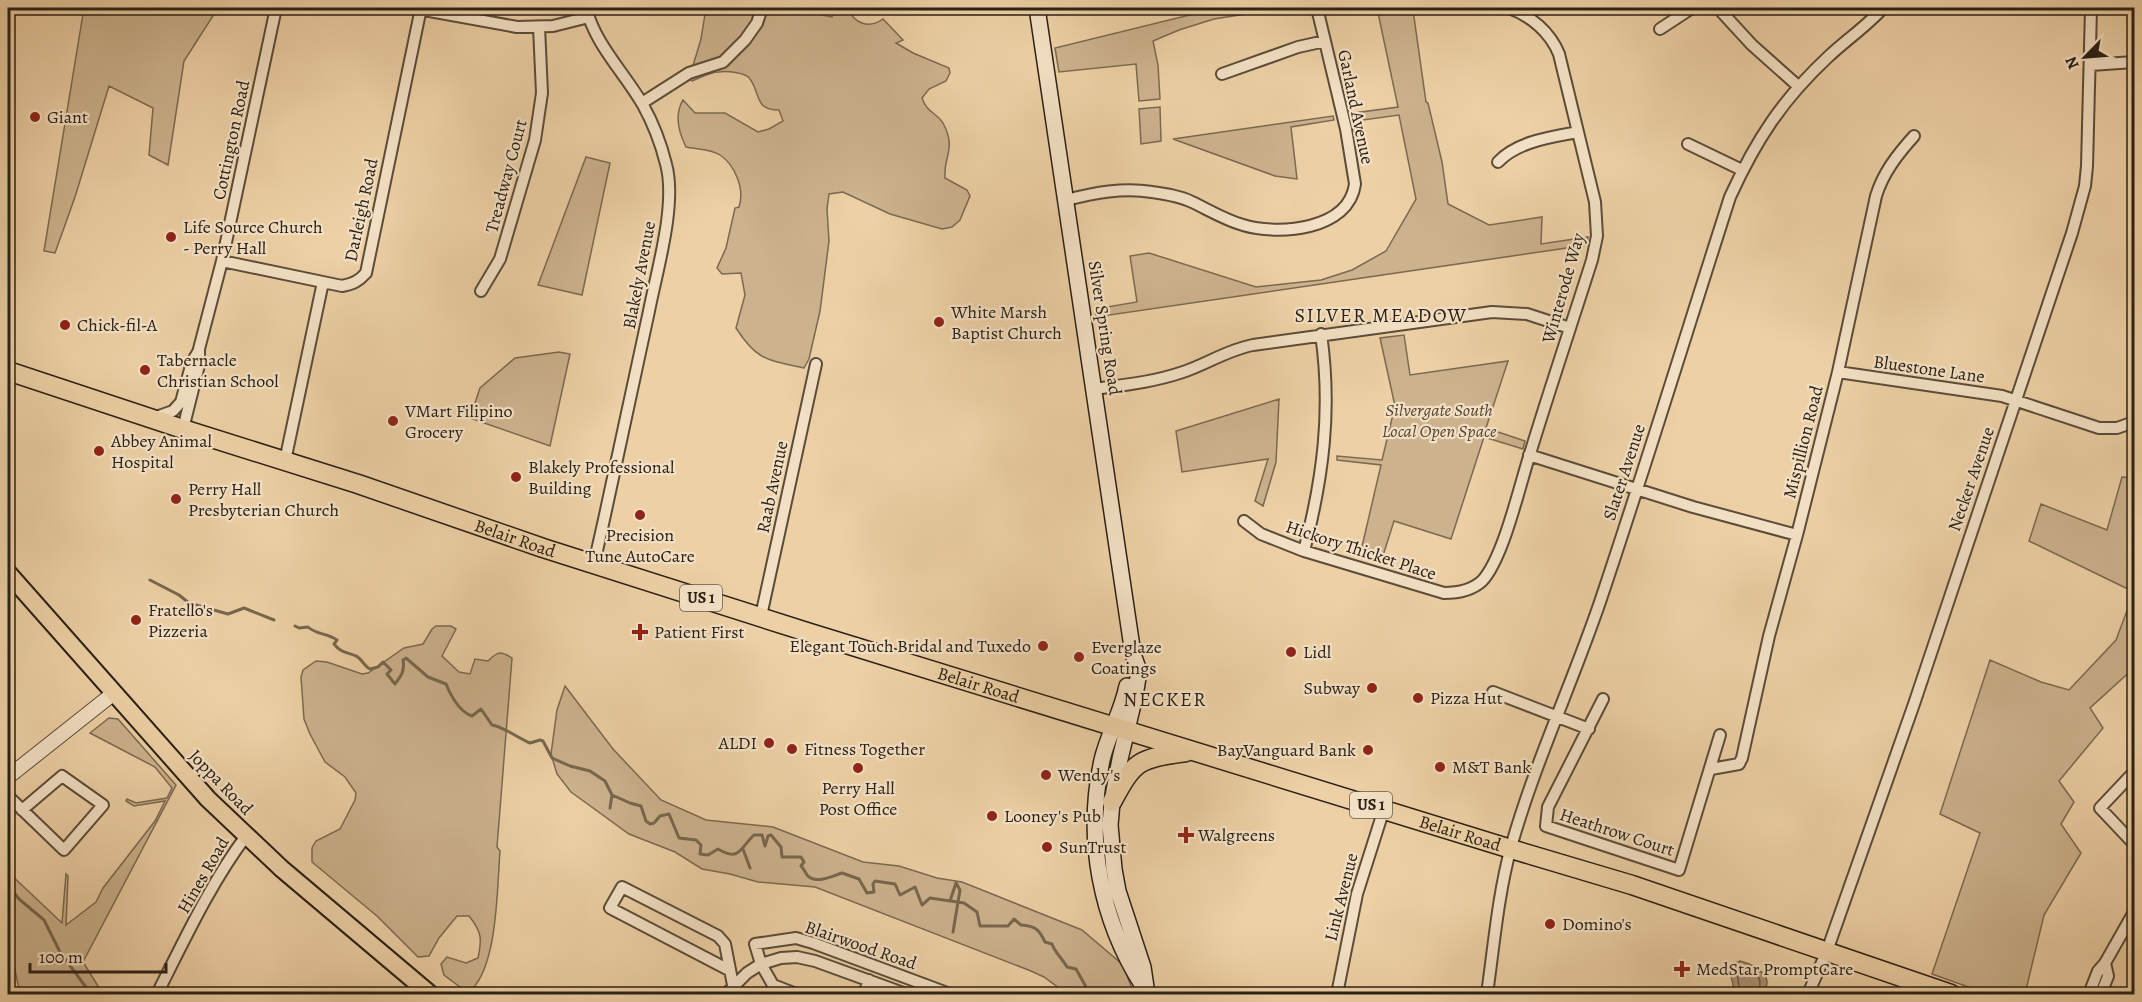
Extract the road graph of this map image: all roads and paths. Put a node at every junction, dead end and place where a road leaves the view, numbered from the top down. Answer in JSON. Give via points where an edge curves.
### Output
{"nodes":[{"id":1,"x":276,"y":8,"type":"edge"},
{"id":2,"x":418,"y":8,"type":"edge"},
{"id":3,"x":762,"y":8,"type":"edge"},
{"id":4,"x":1037,"y":8,"type":"edge"},
{"id":5,"x":1317,"y":8,"type":"edge"},
{"id":6,"x":1509,"y":8,"type":"edge"},
{"id":7,"x":1692,"y":8,"type":"edge"},
{"id":8,"x":1718,"y":8,"type":"edge"},
{"id":9,"x":1883,"y":8,"type":"edge"},
{"id":10,"x":2091,"y":8,"type":"edge"},
{"id":11,"x":587,"y":12,"type":"edge"},
{"id":12,"x":539,"y":27,"type":"junction"},
{"id":13,"x":1660,"y":28,"type":"dead end"},
{"id":14,"x":1325,"y":41,"type":"junction"},
{"id":15,"x":2134,"y":62,"type":"edge"},
{"id":16,"x":2091,"y":65,"type":"junction"},
{"id":17,"x":1222,"y":74,"type":"dead end"},
{"id":18,"x":1798,"y":87,"type":"junction"},
{"id":19,"x":642,"y":103,"type":"junction"},
{"id":20,"x":1578,"y":132,"type":"junction"},
{"id":21,"x":1914,"y":136,"type":"dead end"},
{"id":22,"x":1688,"y":144,"type":"dead end"},
{"id":23,"x":1498,"y":162,"type":"dead end"},
{"id":24,"x":1742,"y":170,"type":"junction"},
{"id":25,"x":1066,"y":200,"type":"junction"},
{"id":26,"x":222,"y":261,"type":"junction"},
{"id":27,"x":323,"y":282,"type":"junction"},
{"id":28,"x":481,"y":291,"type":"dead end"},
{"id":29,"x":1570,"y":328,"type":"junction"},
{"id":30,"x":1321,"y":334,"type":"junction"},
{"id":31,"x":200,"y":349,"type":"junction"},
{"id":32,"x":816,"y":364,"type":"dead end"},
{"id":33,"x":8,"y":370,"type":"edge"},
{"id":34,"x":1838,"y":372,"type":"junction"},
{"id":35,"x":1094,"y":389,"type":"junction"},
{"id":36,"x":2015,"y":400,"type":"junction"},
{"id":37,"x":152,"y":419,"type":"junction"},
{"id":38,"x":2134,"y":422,"type":"edge"},
{"id":39,"x":183,"y":429,"type":"junction"},
{"id":40,"x":1529,"y":455,"type":"junction"},
{"id":41,"x":285,"y":461,"type":"junction"},
{"id":42,"x":1636,"y":489,"type":"junction"},
{"id":43,"x":1244,"y":521,"type":"dead end"},
{"id":44,"x":1797,"y":535,"type":"junction"},
{"id":45,"x":1304,"y":551,"type":"junction"},
{"id":46,"x":594,"y":564,"type":"junction"},
{"id":47,"x":8,"y":573,"type":"edge"},
{"id":48,"x":1473,"y":588,"type":"joint"},
{"id":49,"x":761,"y":616,"type":"junction"},
{"id":50,"x":1493,"y":692,"type":"dead end"},
{"id":51,"x":114,"y":693,"type":"junction"},
{"id":52,"x":1603,"y":699,"type":"dead end"},
{"id":53,"x":1558,"y":716,"type":"junction"},
{"id":54,"x":1120,"y":728,"type":"junction"},
{"id":55,"x":1589,"y":729,"type":"junction"},
{"id":56,"x":1720,"y":735,"type":"dead end"},
{"id":57,"x":1194,"y":751,"type":"junction"},
{"id":58,"x":1711,"y":769,"type":"junction"},
{"id":59,"x":2134,"y":772,"type":"edge"},
{"id":60,"x":8,"y":777,"type":"edge"},
{"id":61,"x":8,"y":796,"type":"edge"},
{"id":62,"x":1112,"y":802,"type":"junction"},
{"id":63,"x":1383,"y":809,"type":"junction"},
{"id":64,"x":22,"y":810,"type":"junction"},
{"id":65,"x":246,"y":836,"type":"junction"},
{"id":66,"x":2134,"y":844,"type":"edge"},
{"id":67,"x":1511,"y":849,"type":"junction"},
{"id":68,"x":2134,"y":912,"type":"edge"},
{"id":69,"x":1827,"y":951,"type":"junction"},
{"id":70,"x":2105,"y":963,"type":"junction"},
{"id":71,"x":761,"y":964,"type":"junction"},
{"id":72,"x":729,"y":970,"type":"junction"},
{"id":73,"x":869,"y":980,"type":"junction"},
{"id":74,"x":733,"y":985,"type":"junction"},
{"id":75,"x":1147,"y":993,"type":"edge"},
{"id":76,"x":157,"y":994,"type":"edge"},
{"id":77,"x":430,"y":994,"type":"edge"},
{"id":78,"x":726,"y":994,"type":"edge"},
{"id":79,"x":796,"y":994,"type":"edge"},
{"id":80,"x":864,"y":994,"type":"edge"},
{"id":81,"x":906,"y":994,"type":"edge"},
{"id":82,"x":950,"y":994,"type":"edge"},
{"id":83,"x":1337,"y":994,"type":"edge"},
{"id":84,"x":1487,"y":994,"type":"edge"},
{"id":85,"x":1808,"y":994,"type":"edge"},
{"id":86,"x":1951,"y":994,"type":"edge"},
{"id":87,"x":2089,"y":994,"type":"edge"},
{"id":88,"x":2101,"y":994,"type":"edge"}],
"edges":[{"from":1,"to":26,"type":"street","name":"Cottington Road"},
{"from":2,"to":12,"type":"street","via":[[495,24]]},
{"from":2,"to":27,"type":"street","name":"Darleigh Road","via":[[366,273],[342,286]]},
{"from":3,"to":19,"type":"street","via":[[745,40],[723,62],[689,73]]},
{"from":4,"to":25,"type":"main road","name":"Silver Spring Road"},
{"from":5,"to":14,"type":"street","name":"Garland Avenue"},
{"from":6,"to":20,"type":"street","name":"Winterode Way","via":[[1531,20],[1555,45]]},
{"from":7,"to":13,"type":"street"},
{"from":8,"to":18,"type":"street"},
{"from":9,"to":18,"type":"street","name":"Slater Avenue"},
{"from":10,"to":16,"type":"street","name":"Necker Avenue"},
{"from":11,"to":12,"type":"street"},
{"from":11,"to":19,"type":"street","name":"Blakely Avenue","via":[[605,51]]},
{"from":12,"to":28,"type":"street","name":"Treadway Court","via":[[543,73],[536,140],[500,259]]},
{"from":14,"to":17,"type":"street","via":[[1298,46]]},
{"from":14,"to":25,"type":"street","name":"Garland Avenue","via":[[1355,184],[1348,205],[1335,217],[1273,230],[1243,225],[1178,196],[1149,191],[1112,191]]},
{"from":15,"to":16,"type":"street"},
{"from":16,"to":36,"type":"street","name":"Necker Avenue","via":[[2085,186]]},
{"from":18,"to":24,"type":"street","name":"Slater Avenue","via":[[1759,139]]},
{"from":19,"to":46,"type":"street","name":"Blakely Avenue","via":[[667,166],[670,191],[642,345]]},
{"from":20,"to":23,"type":"street","via":[[1522,146]]},
{"from":20,"to":29,"type":"street","name":"Winterode Way","via":[[1595,202],[1597,236]]},
{"from":21,"to":34,"type":"street","name":"Mispillion Road","via":[[1891,164],[1876,196]]},
{"from":22,"to":24,"type":"street"},
{"from":24,"to":42,"type":"street","name":"Slater Avenue"},
{"from":25,"to":35,"type":"main road","name":"Silver Spring Road"},
{"from":26,"to":27,"type":"street","name":"Darleigh Road"},
{"from":26,"to":31,"type":"street","name":"Cottington Road"},
{"from":27,"to":41,"type":"street"},
{"from":29,"to":30,"type":"street","via":[[1527,314],[1492,312]]},
{"from":29,"to":40,"type":"street","name":"Winterode Way"},
{"from":30,"to":35,"type":"street","via":[[1240,347],[1183,372]]},
{"from":30,"to":45,"type":"street","via":[[1326,381],[1324,449]]},
{"from":31,"to":37,"type":"street","name":"Cottington Road","via":[[177,408]]},
{"from":31,"to":39,"type":"street","name":"Cottington Road"},
{"from":32,"to":49,"type":"street","name":"Raab Avenue"},
{"from":33,"to":37,"type":"highway","name":"Belair Road","number":"US 1"},
{"from":34,"to":36,"type":"street","name":"Bluestone Lane"},
{"from":34,"to":44,"type":"street","name":"Mispillion Road"},
{"from":35,"to":54,"type":"main road","name":"Silver Spring Road","via":[[1139,671]]},
{"from":36,"to":38,"type":"street","name":"Bluestone Lane","via":[[2098,428],[2117,428]]},
{"from":36,"to":69,"type":"street","name":"Necker Avenue"},
{"from":37,"to":39,"type":"highway","name":"Belair Road","number":"US 1"},
{"from":39,"to":41,"type":"highway","name":"Belair Road","number":"US 1"},
{"from":40,"to":42,"type":"street"},
{"from":40,"to":48,"type":"street","name":"Winterode Way","via":[[1499,551],[1491,568]]},
{"from":41,"to":46,"type":"highway","name":"Belair Road","number":"US 1"},
{"from":42,"to":44,"type":"street"},
{"from":42,"to":53,"type":"street","name":"Slater Avenue"},
{"from":43,"to":45,"type":"street","name":"Hickory Thicket Place","via":[[1261,534]]},
{"from":44,"to":58,"type":"street","name":"Mispillion Road","via":[[1739,764]]},
{"from":45,"to":48,"type":"street","name":"Hickory Thicket Place","via":[[1444,593]]},
{"from":46,"to":49,"type":"highway","name":"Belair Road","number":"US 1"},
{"from":47,"to":51,"type":"main road","name":"Joppa Road"},
{"from":49,"to":54,"type":"highway","name":"Belair Road","number":"US 1"},
{"from":50,"to":53,"type":"street"},
{"from":51,"to":60,"type":"street"},
{"from":51,"to":65,"type":"main road","name":"Joppa Road","via":[[194,785]]},
{"from":52,"to":55,"type":"street","name":"Heathrow Court"},
{"from":53,"to":55,"type":"street"},
{"from":53,"to":67,"type":"street","name":"Slater Avenue","via":[[1531,781]]},
{"from":54,"to":57,"type":"highway","name":"Belair Road","number":"US 1"},
{"from":54,"to":62,"type":"main road","name":"Silver Spring Road"},
{"from":54,"to":75,"type":"main road","name":"Silver Spring Road","via":[[1102,758],[1096,802],[1096,856],[1115,932]]},
{"from":55,"to":58,"type":"street","name":"Heathrow Court","via":[[1548,807],[1546,826],[1679,870]]},
{"from":56,"to":58,"type":"street","name":"Heathrow Court"},
{"from":57,"to":62,"type":"highway","via":[[1142,761],[1126,776]]},
{"from":57,"to":63,"type":"highway","name":"Belair Road","number":"US 1"},
{"from":59,"to":66,"type":"street","via":[[2100,808]]},
{"from":61,"to":64,"type":"street"},
{"from":62,"to":75,"type":"main road","name":"Silver Spring Road","via":[[1114,869]]},
{"from":63,"to":67,"type":"highway","name":"Belair Road","number":"US 1"},
{"from":63,"to":83,"type":"street","name":"Link Avenue","via":[[1357,897]]},
{"from":64,"to":64,"type":"street","via":[[64,850],[103,805],[62,776]]},
{"from":65,"to":76,"type":"street","name":"Hines Road","via":[[196,918]]},
{"from":65,"to":77,"type":"main road","name":"Joppa Road"},
{"from":67,"to":69,"type":"highway","name":"Belair Road","number":"US 1","via":[[1599,874]]},
{"from":67,"to":84,"type":"street","name":"Slater Avenue"},
{"from":68,"to":70,"type":"street"},
{"from":69,"to":85,"type":"street","name":"Necker Avenue"},
{"from":69,"to":86,"type":"highway","name":"Belair Road","number":"US 1"},
{"from":70,"to":87,"type":"street"},
{"from":70,"to":88,"type":"street","via":[[2108,976]]},
{"from":71,"to":73,"type":"street","via":[[797,957]]},
{"from":71,"to":74,"type":"street"},
{"from":71,"to":79,"type":"street","via":[[773,985]]},
{"from":71,"to":82,"type":"street","name":"Blairwood Road","via":[[755,944],[796,938]]},
{"from":72,"to":72,"type":"street","via":[[610,908],[622,887],[718,936],[725,944]]},
{"from":72,"to":74,"type":"street"},
{"from":73,"to":80,"type":"street"},
{"from":73,"to":81,"type":"street"},
{"from":74,"to":78,"type":"street"}]}
